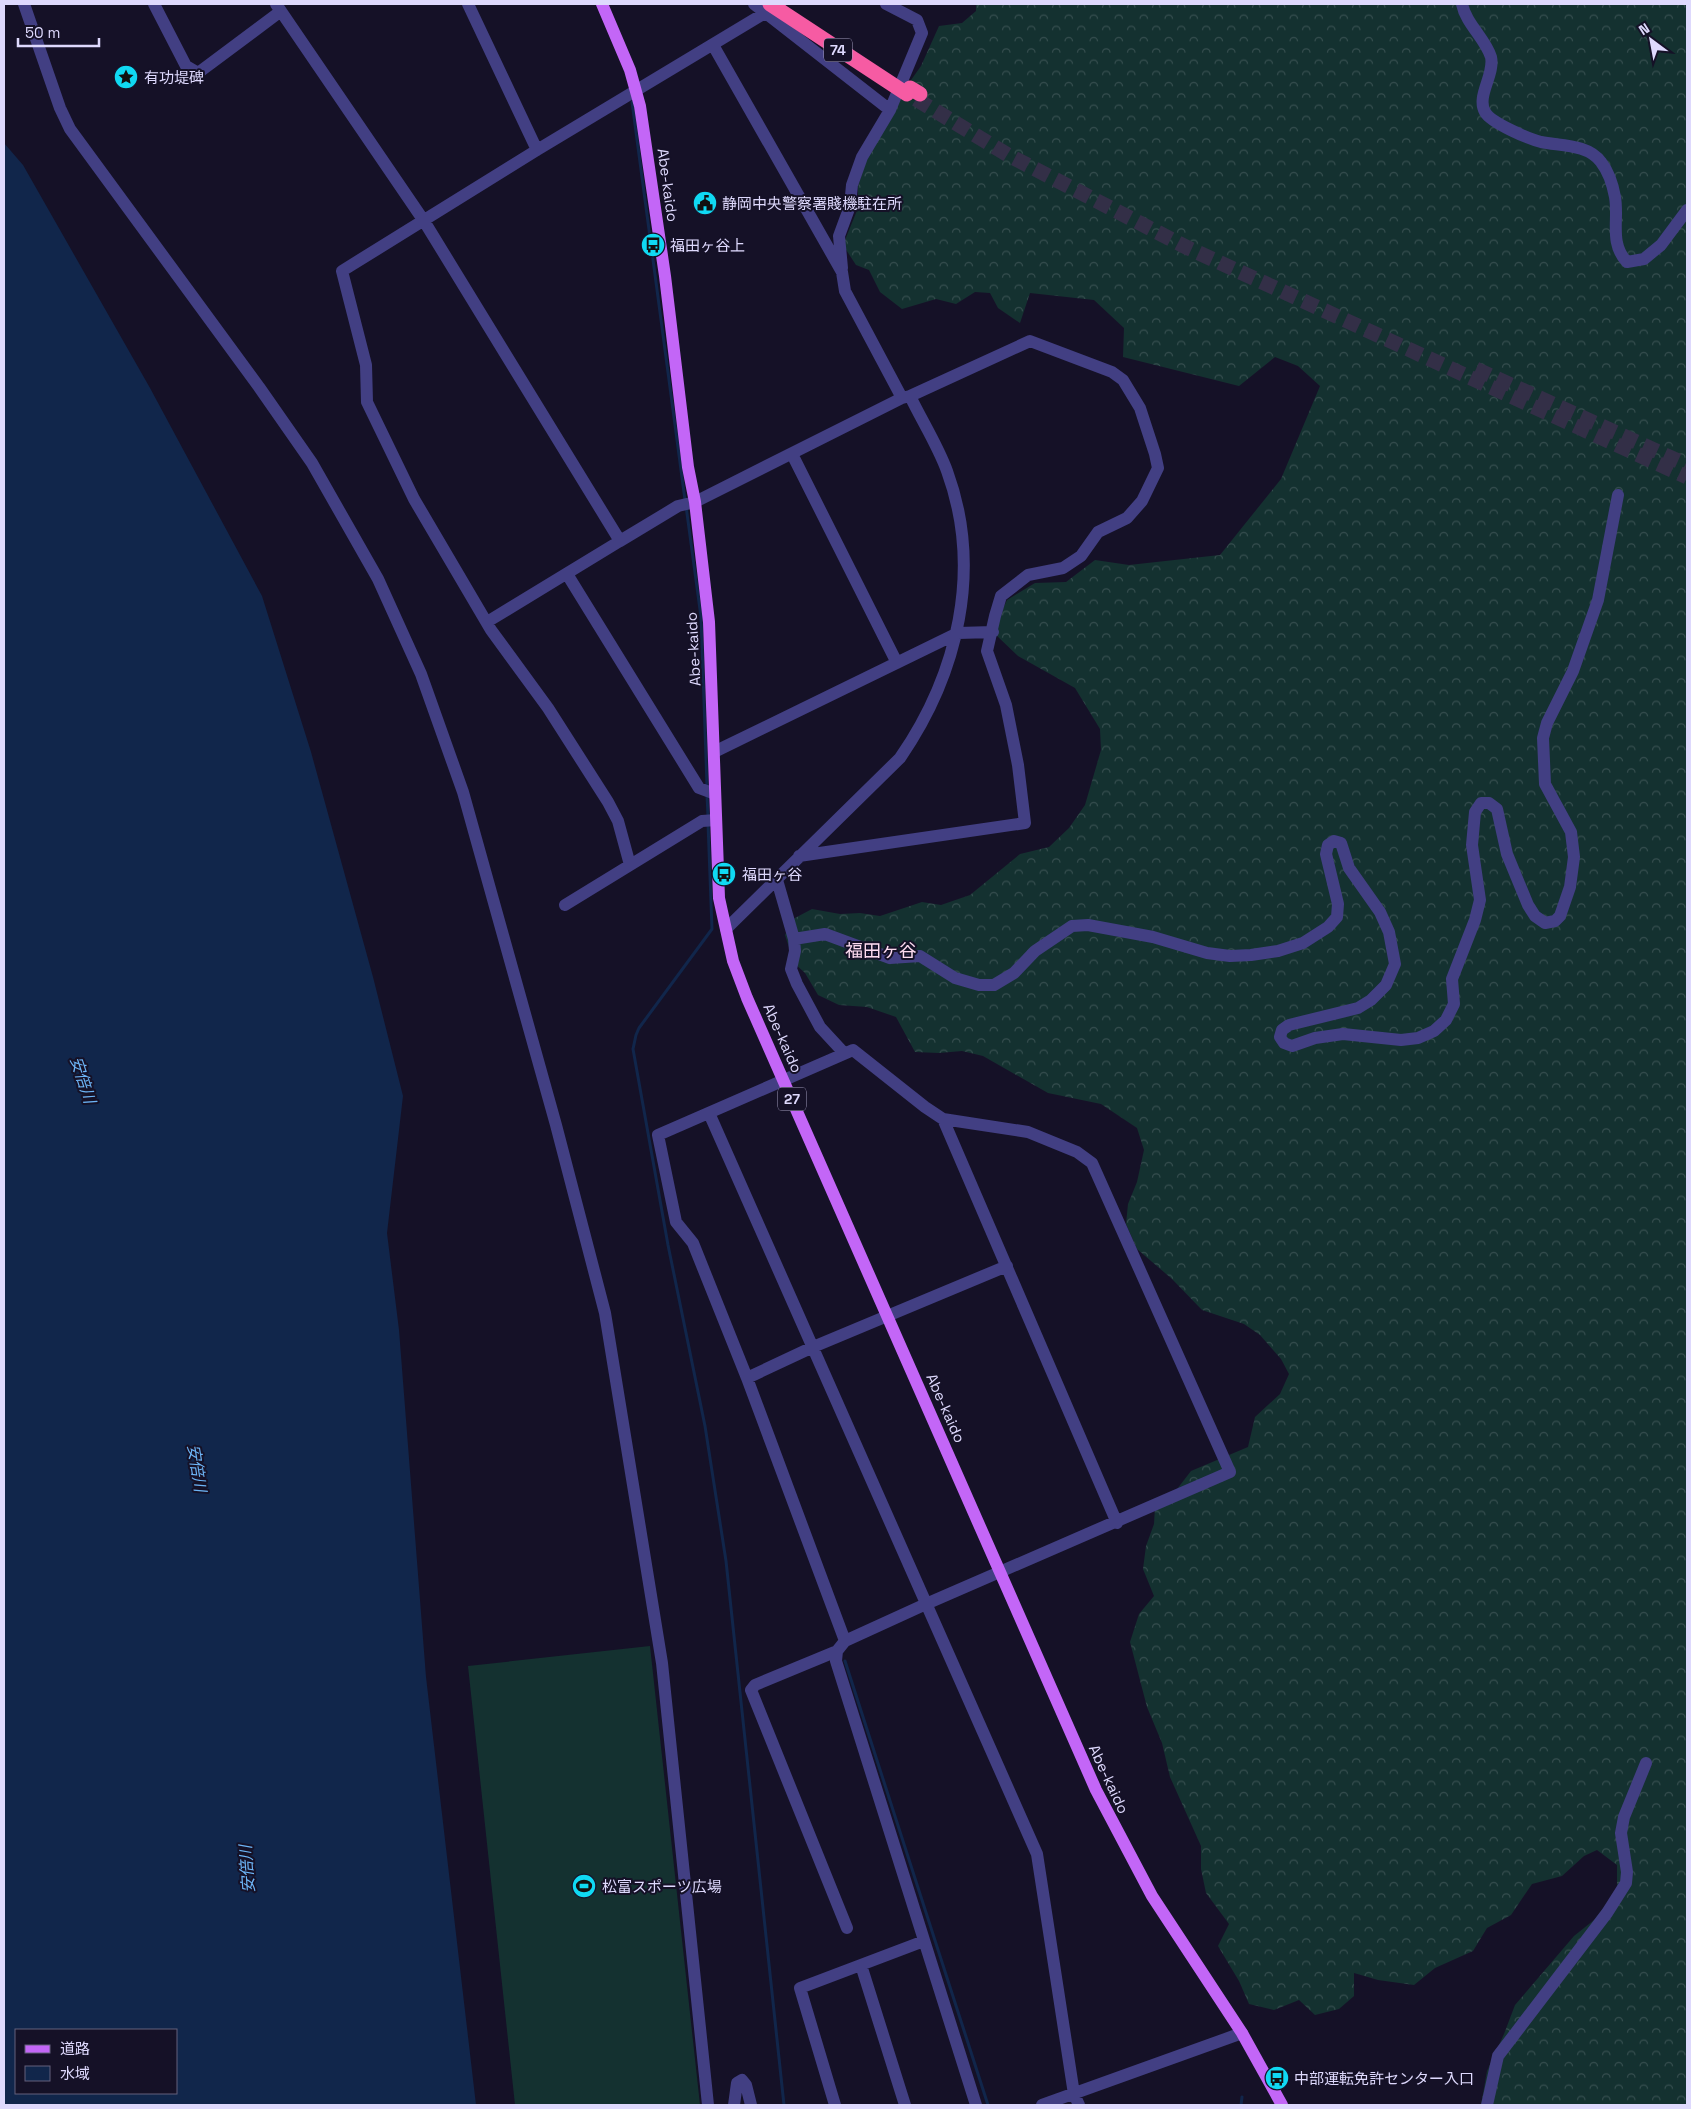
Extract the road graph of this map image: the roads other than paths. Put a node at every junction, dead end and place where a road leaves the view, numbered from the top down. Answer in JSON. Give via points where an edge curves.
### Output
{"nodes":[{"id":1,"x":24,"y":4,"type":"edge"},
{"id":2,"x":154,"y":4,"type":"edge"},
{"id":3,"x":468,"y":4,"type":"edge"},
{"id":4,"x":602,"y":4,"type":"edge"},
{"id":5,"x":754,"y":4,"type":"edge"},
{"id":6,"x":780,"y":4,"type":"edge"},
{"id":7,"x":886,"y":4,"type":"edge"},
{"id":8,"x":1462,"y":4,"type":"edge"},
{"id":9,"x":279,"y":8,"type":"edge"},
{"id":10,"x":768,"y":8,"type":"edge"},
{"id":11,"x":713,"y":45,"type":"junction"},
{"id":12,"x":637,"y":91,"type":"junction"},
{"id":13,"x":890,"y":110,"type":"junction"},
{"id":14,"x":536,"y":150,"type":"junction"},
{"id":15,"x":1687,"y":210,"type":"edge"},
{"id":16,"x":424,"y":221,"type":"junction"},
{"id":17,"x":842,"y":272,"type":"junction"},
{"id":18,"x":906,"y":397,"type":"junction"},
{"id":19,"x":792,"y":454,"type":"junction"},
{"id":20,"x":1618,"y":495,"type":"dead end"},
{"id":21,"x":695,"y":502,"type":"junction"},
{"id":22,"x":620,"y":542,"type":"junction"},
{"id":23,"x":567,"y":574,"type":"junction"},
{"id":24,"x":487,"y":622,"type":"junction"},
{"id":25,"x":993,"y":632,"type":"junction"},
{"id":26,"x":958,"y":633,"type":"junction"},
{"id":27,"x":897,"y":662,"type":"junction"},
{"id":28,"x":714,"y":752,"type":"junction"},
{"id":29,"x":715,"y":794,"type":"junction"},
{"id":30,"x":716,"y":820,"type":"junction"},
{"id":31,"x":799,"y":856,"type":"junction"},
{"id":32,"x":630,"y":865,"type":"junction"},
{"id":33,"x":777,"y":880,"type":"junction"},
{"id":34,"x":565,"y":905,"type":"dead end"},
{"id":35,"x":726,"y":929,"type":"junction"},
{"id":36,"x":794,"y":939,"type":"junction"},
{"id":37,"x":844,"y":1053,"type":"junction"},
{"id":38,"x":784,"y":1080,"type":"junction"},
{"id":39,"x":708,"y":1113,"type":"junction"},
{"id":40,"x":943,"y":1119,"type":"junction"},
{"id":41,"x":1007,"y":1266,"type":"junction"},
{"id":42,"x":888,"y":1316,"type":"junction"},
{"id":43,"x":813,"y":1347,"type":"junction"},
{"id":44,"x":746,"y":1378,"type":"junction"},
{"id":45,"x":1117,"y":1522,"type":"junction"},
{"id":46,"x":1000,"y":1572,"type":"junction"},
{"id":47,"x":926,"y":1604,"type":"junction"},
{"id":48,"x":841,"y":1646,"type":"junction"},
{"id":49,"x":1646,"y":1763,"type":"dead end"},
{"id":50,"x":848,"y":1928,"type":"dead end"},
{"id":51,"x":924,"y":1941,"type":"junction"},
{"id":52,"x":861,"y":1965,"type":"junction"},
{"id":53,"x":1242,"y":2033,"type":"junction"},
{"id":54,"x":1076,"y":2099,"type":"edge"},
{"id":55,"x":708,"y":2105,"type":"edge"},
{"id":56,"x":734,"y":2105,"type":"edge"},
{"id":57,"x":751,"y":2105,"type":"edge"},
{"id":58,"x":835,"y":2105,"type":"edge"},
{"id":59,"x":905,"y":2105,"type":"edge"},
{"id":60,"x":976,"y":2105,"type":"edge"},
{"id":61,"x":1042,"y":2105,"type":"edge"},
{"id":62,"x":1282,"y":2105,"type":"edge"},
{"id":63,"x":1487,"y":2105,"type":"edge"}],
"edges":[{"from":1,"to":55,"type":"street","via":[[70,129],[312,463],[378,579],[422,674],[464,792],[605,1313],[662,1663]]},
{"from":2,"to":9,"type":"street","via":[[186,66],[198,73]]},
{"from":3,"to":14,"type":"street"},
{"from":4,"to":12,"type":"main road","name":"Abe-kaido","number":"27"},
{"from":5,"to":10,"type":"street"},
{"from":6,"to":10,"type":"street"},
{"from":6,"to":10,"type":"highway","number":"74","bridge":true,"via":[[913,93]]},
{"from":7,"to":13,"type":"street","via":[[917,20],[922,33]]},
{"from":8,"to":15,"type":"street","via":[[1464,13],[1490,55],[1492,66],[1482,104],[1485,113],[1500,124],[1540,142],[1578,148],[1592,153],[1601,161],[1616,198],[1615,240],[1627,262],[1644,259],[1662,245]]},
{"from":9,"to":16,"type":"street"},
{"from":10,"to":11,"type":"street"},
{"from":10,"to":13,"type":"street"},
{"from":11,"to":12,"type":"street"},
{"from":11,"to":17,"type":"street"},
{"from":12,"to":14,"type":"street"},
{"from":12,"to":21,"type":"main road","name":"Abe-kaido","number":"27"},
{"from":13,"to":17,"type":"street","via":[[862,157],[852,185],[850,206],[839,236]]},
{"from":14,"to":16,"type":"street"},
{"from":16,"to":22,"type":"street"},
{"from":16,"to":24,"type":"street","via":[[342,271],[366,365],[367,402],[414,500]]},
{"from":17,"to":18,"type":"street","via":[[845,291]]},
{"from":18,"to":19,"type":"street"},
{"from":18,"to":25,"type":"street","via":[[1030,341],[1112,372],[1123,380],[1140,408],[1158,468],[1137,506],[1128,518],[1098,532],[1081,556],[1063,568],[1028,575],[1001,596]]},
{"from":18,"to":26,"type":"street","via":[[947,470],[959,512],[963,584]]},
{"from":19,"to":21,"type":"street"},
{"from":19,"to":27,"type":"street"},
{"from":20,"to":36,"type":"street","via":[[1598,600],[1573,671],[1547,723],[1544,738],[1545,784],[1571,832],[1574,857],[1570,887],[1560,916],[1555,921],[1545,923],[1535,916],[1507,854],[1497,810],[1489,803],[1481,803],[1475,812],[1472,845],[1480,900],[1452,979],[1454,1004],[1446,1020],[1434,1031],[1418,1038],[1401,1040],[1344,1034],[1315,1038],[1292,1046],[1280,1037],[1289,1024],[1358,1008],[1371,1000],[1386,985],[1395,964],[1389,932],[1380,912],[1349,868],[1341,843],[1334,841],[1328,845],[1326,854],[1338,904],[1337,917],[1303,943],[1278,951],[1230,956],[1207,953],[1153,937],[1088,925],[1072,926],[1034,951],[1014,973],[994,985],[979,985],[955,978],[920,956],[890,958],[825,934]]},
{"from":21,"to":22,"type":"street","via":[[678,506]]},
{"from":21,"to":28,"type":"main road","name":"Abe-kaido","number":"27","via":[[709,622]]},
{"from":22,"to":23,"type":"street"},
{"from":23,"to":24,"type":"street"},
{"from":23,"to":29,"type":"street","via":[[699,788]]},
{"from":24,"to":32,"type":"street","via":[[548,708],[608,802],[618,821]]},
{"from":25,"to":26,"type":"street"},
{"from":25,"to":31,"type":"street","via":[[987,652],[1006,705],[1025,823]]},
{"from":26,"to":27,"type":"street"},
{"from":26,"to":31,"type":"street","via":[[933,700],[900,758]]},
{"from":27,"to":28,"type":"street"},
{"from":28,"to":29,"type":"main road","name":"Abe-kaido","number":"27"},
{"from":29,"to":30,"type":"main road","name":"Abe-kaido","number":"27"},
{"from":30,"to":32,"type":"street","via":[[702,821]]},
{"from":30,"to":35,"type":"main road","name":"Abe-kaido","number":"27","via":[[719,898]]},
{"from":31,"to":33,"type":"street"},
{"from":32,"to":34,"type":"street"},
{"from":33,"to":35,"type":"street"},
{"from":33,"to":36,"type":"street"},
{"from":35,"to":38,"type":"main road","name":"Abe-kaido","number":"27","via":[[733,961],[747,998]]},
{"from":36,"to":37,"type":"street","via":[[791,969],[796,984],[820,1027]]},
{"from":37,"to":38,"type":"street"},
{"from":37,"to":40,"type":"street","via":[[853,1050]]},
{"from":38,"to":39,"type":"street"},
{"from":38,"to":42,"type":"main road","name":"Abe-kaido","number":"27"},
{"from":39,"to":43,"type":"street"},
{"from":39,"to":44,"type":"street","via":[[658,1135],[676,1222],[693,1243]]},
{"from":40,"to":41,"type":"street"},
{"from":40,"to":45,"type":"street","via":[[1028,1132],[1077,1152],[1092,1164],[1227,1462],[1230,1472]]},
{"from":41,"to":42,"type":"street"},
{"from":41,"to":45,"type":"street"},
{"from":42,"to":43,"type":"street"},
{"from":42,"to":46,"type":"main road","name":"Abe-kaido","number":"27"},
{"from":43,"to":44,"type":"street"},
{"from":43,"to":47,"type":"street"},
{"from":44,"to":48,"type":"street"},
{"from":45,"to":46,"type":"street"},
{"from":46,"to":47,"type":"street"},
{"from":46,"to":53,"type":"main road","name":"Abe-kaido","number":"27","via":[[1119,1836],[1152,1896]]},
{"from":47,"to":48,"type":"street"},
{"from":47,"to":54,"type":"street","via":[[1038,1854]]},
{"from":48,"to":50,"type":"street","via":[[755,1685],[751,1690]]},
{"from":48,"to":51,"type":"street","via":[[836,1661]]},
{"from":49,"to":63,"type":"street","via":[[1624,1817],[1621,1833],[1628,1872],[1626,1883],[1607,1913],[1498,2056]]},
{"from":51,"to":52,"type":"street"},
{"from":51,"to":60,"type":"street"},
{"from":52,"to":58,"type":"street","via":[[800,1988]]},
{"from":52,"to":59,"type":"street"},
{"from":53,"to":54,"type":"street"},
{"from":53,"to":62,"type":"main road","name":"Abe-kaido","number":"27"},
{"from":54,"to":61,"type":"street"},
{"from":56,"to":57,"type":"street","via":[[737,2083],[742,2080]]}]}
